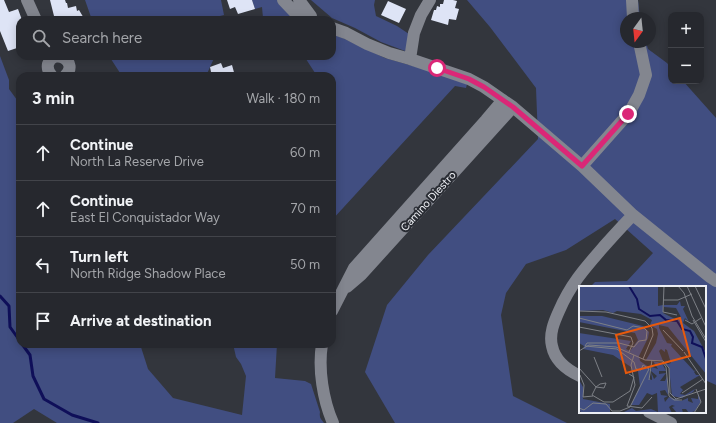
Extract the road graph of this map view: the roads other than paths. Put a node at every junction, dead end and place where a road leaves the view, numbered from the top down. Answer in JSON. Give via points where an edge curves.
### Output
{"nodes":[{"id":1,"x":27,"y":0,"type":"edge"},
{"id":2,"x":283,"y":0,"type":"edge"},
{"id":3,"x":298,"y":0,"type":"edge"},
{"id":4,"x":430,"y":0,"type":"edge"},
{"id":5,"x":632,"y":0,"type":"edge"},
{"id":6,"x":633,"y":12,"type":"edge"},
{"id":7,"x":34,"y":16,"type":"edge"},
{"id":8,"x":298,"y":16,"type":"edge"},
{"id":9,"x":311,"y":16,"type":"edge"},
{"id":10,"x":336,"y":29,"type":"edge"},
{"id":11,"x":640,"y":48,"type":"edge"},
{"id":12,"x":410,"y":59,"type":"junction"},
{"id":13,"x":51,"y":60,"type":"edge"},
{"id":14,"x":66,"y":60,"type":"edge"},
{"id":15,"x":49,"y":72,"type":"edge"},
{"id":16,"x":68,"y":72,"type":"edge"},
{"id":17,"x":502,"y":100,"type":"junction"},
{"id":18,"x":513,"y":107,"type":"junction"},
{"id":19,"x":582,"y":166,"type":"junction"},
{"id":20,"x":633,"y":215,"type":"junction"},
{"id":21,"x":716,"y":281,"type":"edge"},
{"id":22,"x":341,"y":293,"type":"junction"},
{"id":23,"x":336,"y":303,"type":"edge"},
{"id":24,"x":321,"y":348,"type":"edge"},
{"id":25,"x":579,"y":376,"type":"edge"},
{"id":26,"x":652,"y":413,"type":"edge"},
{"id":27,"x":333,"y":423,"type":"edge"},
{"id":28,"x":671,"y":423,"type":"edge"}],
"edges":[{"from":1,"to":7,"type":"street"},
{"from":2,"to":8,"type":"street"},
{"from":3,"to":9,"type":"street"},
{"from":4,"to":12,"type":"street","via":[[414,33]]},
{"from":5,"to":6,"type":"street"},
{"from":10,"to":12,"type":"street","via":[[389,53]]},
{"from":11,"to":19,"type":"street","via":[[646,75],[639,95],[628,114]]},
{"from":12,"to":17,"type":"street","via":[[469,79]]},
{"from":13,"to":15,"type":"street"},
{"from":14,"to":16,"type":"street","via":[[69,67]]},
{"from":17,"to":18,"type":"street"},
{"from":17,"to":22,"type":"street","name":"Camino Diestro","via":[[354,268]]},
{"from":18,"to":19,"type":"street"},
{"from":18,"to":22,"type":"street","name":"Camino Diestro","via":[[361,275]]},
{"from":19,"to":20,"type":"street"},
{"from":20,"to":21,"type":"street"},
{"from":20,"to":25,"type":"street","via":[[584,269],[563,301],[554,322],[551,336],[555,354],[562,364]]},
{"from":22,"to":23,"type":"street","name":"Camino Diestro"},
{"from":24,"to":27,"type":"street","via":[[322,380]]},
{"from":26,"to":28,"type":"street"}]}
